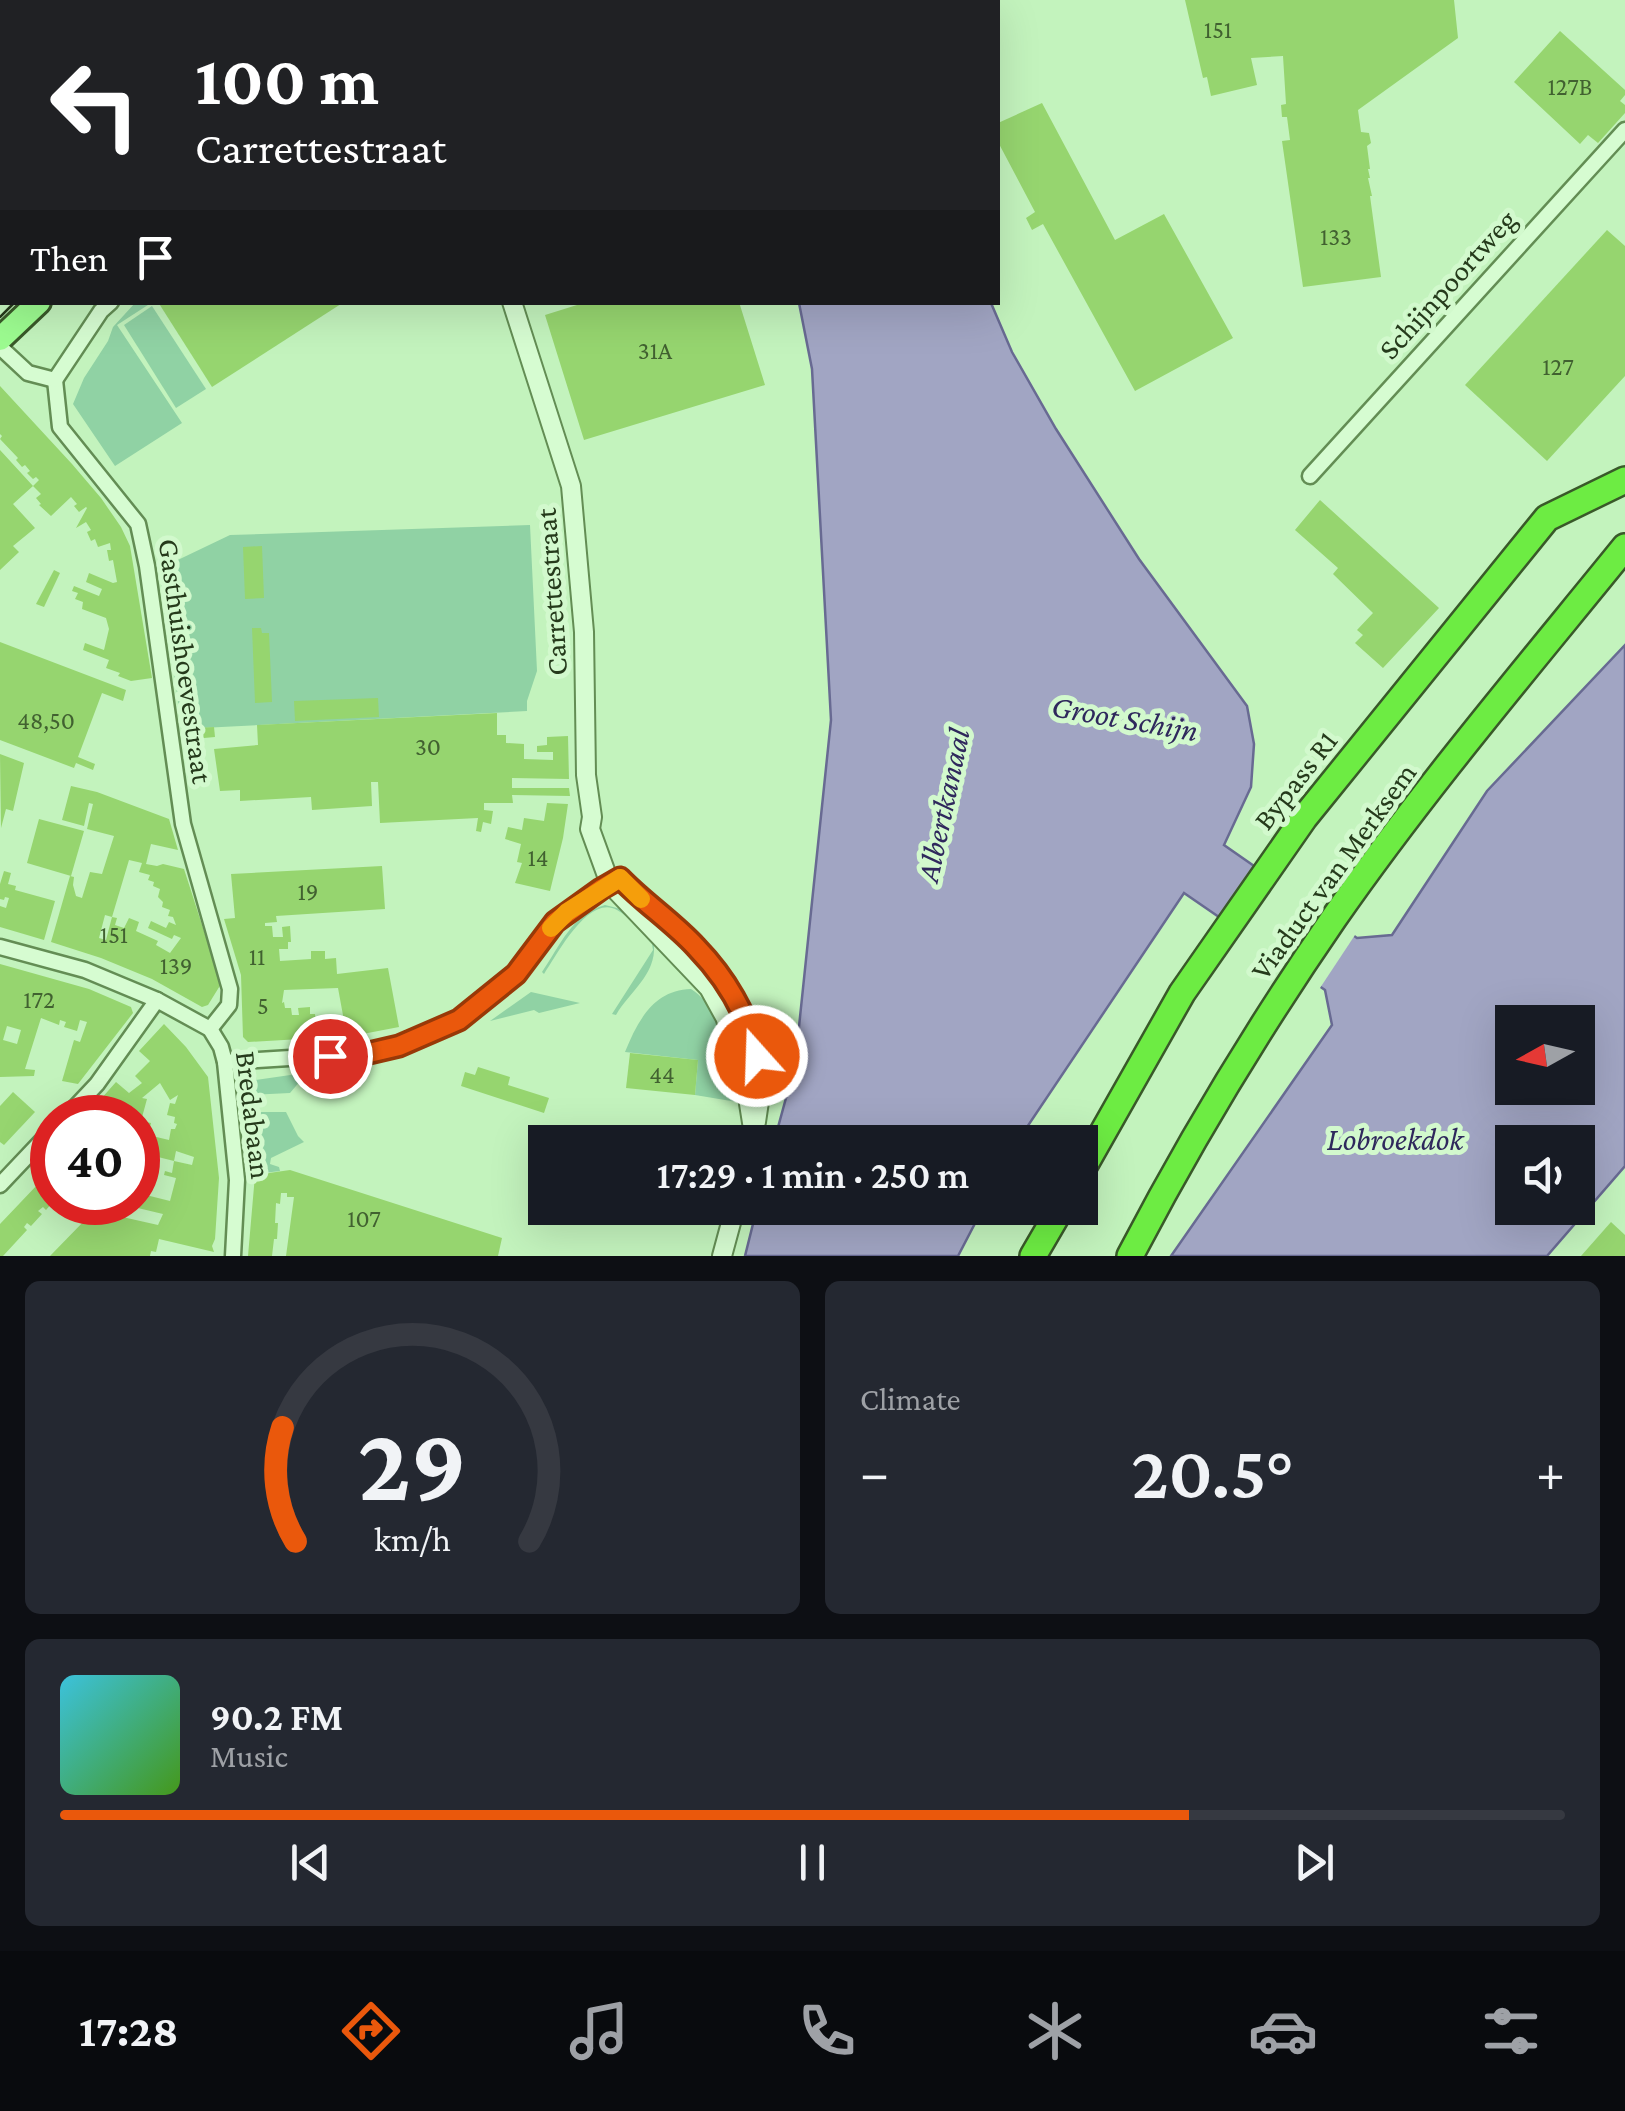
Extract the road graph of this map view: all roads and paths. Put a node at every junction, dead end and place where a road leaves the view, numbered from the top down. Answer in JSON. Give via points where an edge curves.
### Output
{"nodes":[{"id":1,"x":1625,"y":130,"type":"edge"},
{"id":2,"x":36,"y":305,"type":"edge"},
{"id":3,"x":108,"y":305,"type":"edge"},
{"id":4,"x":513,"y":305,"type":"edge"},
{"id":5,"x":0,"y":343,"type":"edge"},
{"id":6,"x":55,"y":380,"type":"junction"},
{"id":7,"x":1310,"y":476,"type":"dead end"},
{"id":8,"x":1624,"y":481,"type":"edge"},
{"id":9,"x":1625,"y":547,"type":"edge"},
{"id":10,"x":615,"y":881,"type":"junction"},
{"id":11,"x":0,"y":947,"type":"edge"},
{"id":12,"x":157,"y":1000,"type":"junction"},
{"id":13,"x":210,"y":1029,"type":"junction"},
{"id":14,"x":225,"y":1062,"type":"junction"},
{"id":15,"x":86,"y":1095,"type":"edge"},
{"id":16,"x":751,"y":1125,"type":"edge"},
{"id":17,"x":1098,"y":1141,"type":"edge"},
{"id":18,"x":30,"y":1153,"type":"edge"},
{"id":19,"x":0,"y":1185,"type":"edge"},
{"id":20,"x":730,"y":1225,"type":"edge"},
{"id":21,"x":1050,"y":1225,"type":"edge"},
{"id":22,"x":232,"y":1256,"type":"edge"},
{"id":23,"x":722,"y":1256,"type":"edge"},
{"id":24,"x":1033,"y":1256,"type":"edge"},
{"id":25,"x":1130,"y":1256,"type":"edge"}],
"edges":[{"from":1,"to":7,"type":"street","name":"Schijnpoortweg"},
{"from":2,"to":5,"type":"main road"},
{"from":3,"to":6,"type":"street"},
{"from":4,"to":10,"type":"street","name":"Carrettestraat","via":[[572,486],[586,775],[592,817]]},
{"from":5,"to":6,"type":"street","via":[[28,373]]},
{"from":6,"to":13,"type":"street","name":"Gasthuishoevestraat","via":[[60,426],[138,524],[183,824],[230,988],[229,1005]]},
{"from":8,"to":17,"type":"highway","name":"Bypass R1","via":[[1547,518],[1304,818],[1182,993]]},
{"from":9,"to":25,"type":"highway","name":"Viaduct van Merksem","via":[[1336,915],[1218,1097]]},
{"from":10,"to":14,"type":"street","via":[[555,922],[516,974],[459,1020],[369,1053]]},
{"from":10,"to":16,"type":"street","via":[[709,988],[743,1066]]},
{"from":11,"to":12,"type":"street","name":"Bredabaan","via":[[85,970]]},
{"from":12,"to":13,"type":"street","name":"Bredabaan"},
{"from":12,"to":15,"type":"street"},
{"from":13,"to":14,"type":"street","name":"Bredabaan"},
{"from":14,"to":22,"type":"street","name":"Bredabaan","via":[[238,1180]]},
{"from":18,"to":19,"type":"street"},
{"from":20,"to":23,"type":"street"},
{"from":21,"to":24,"type":"highway"}]}
